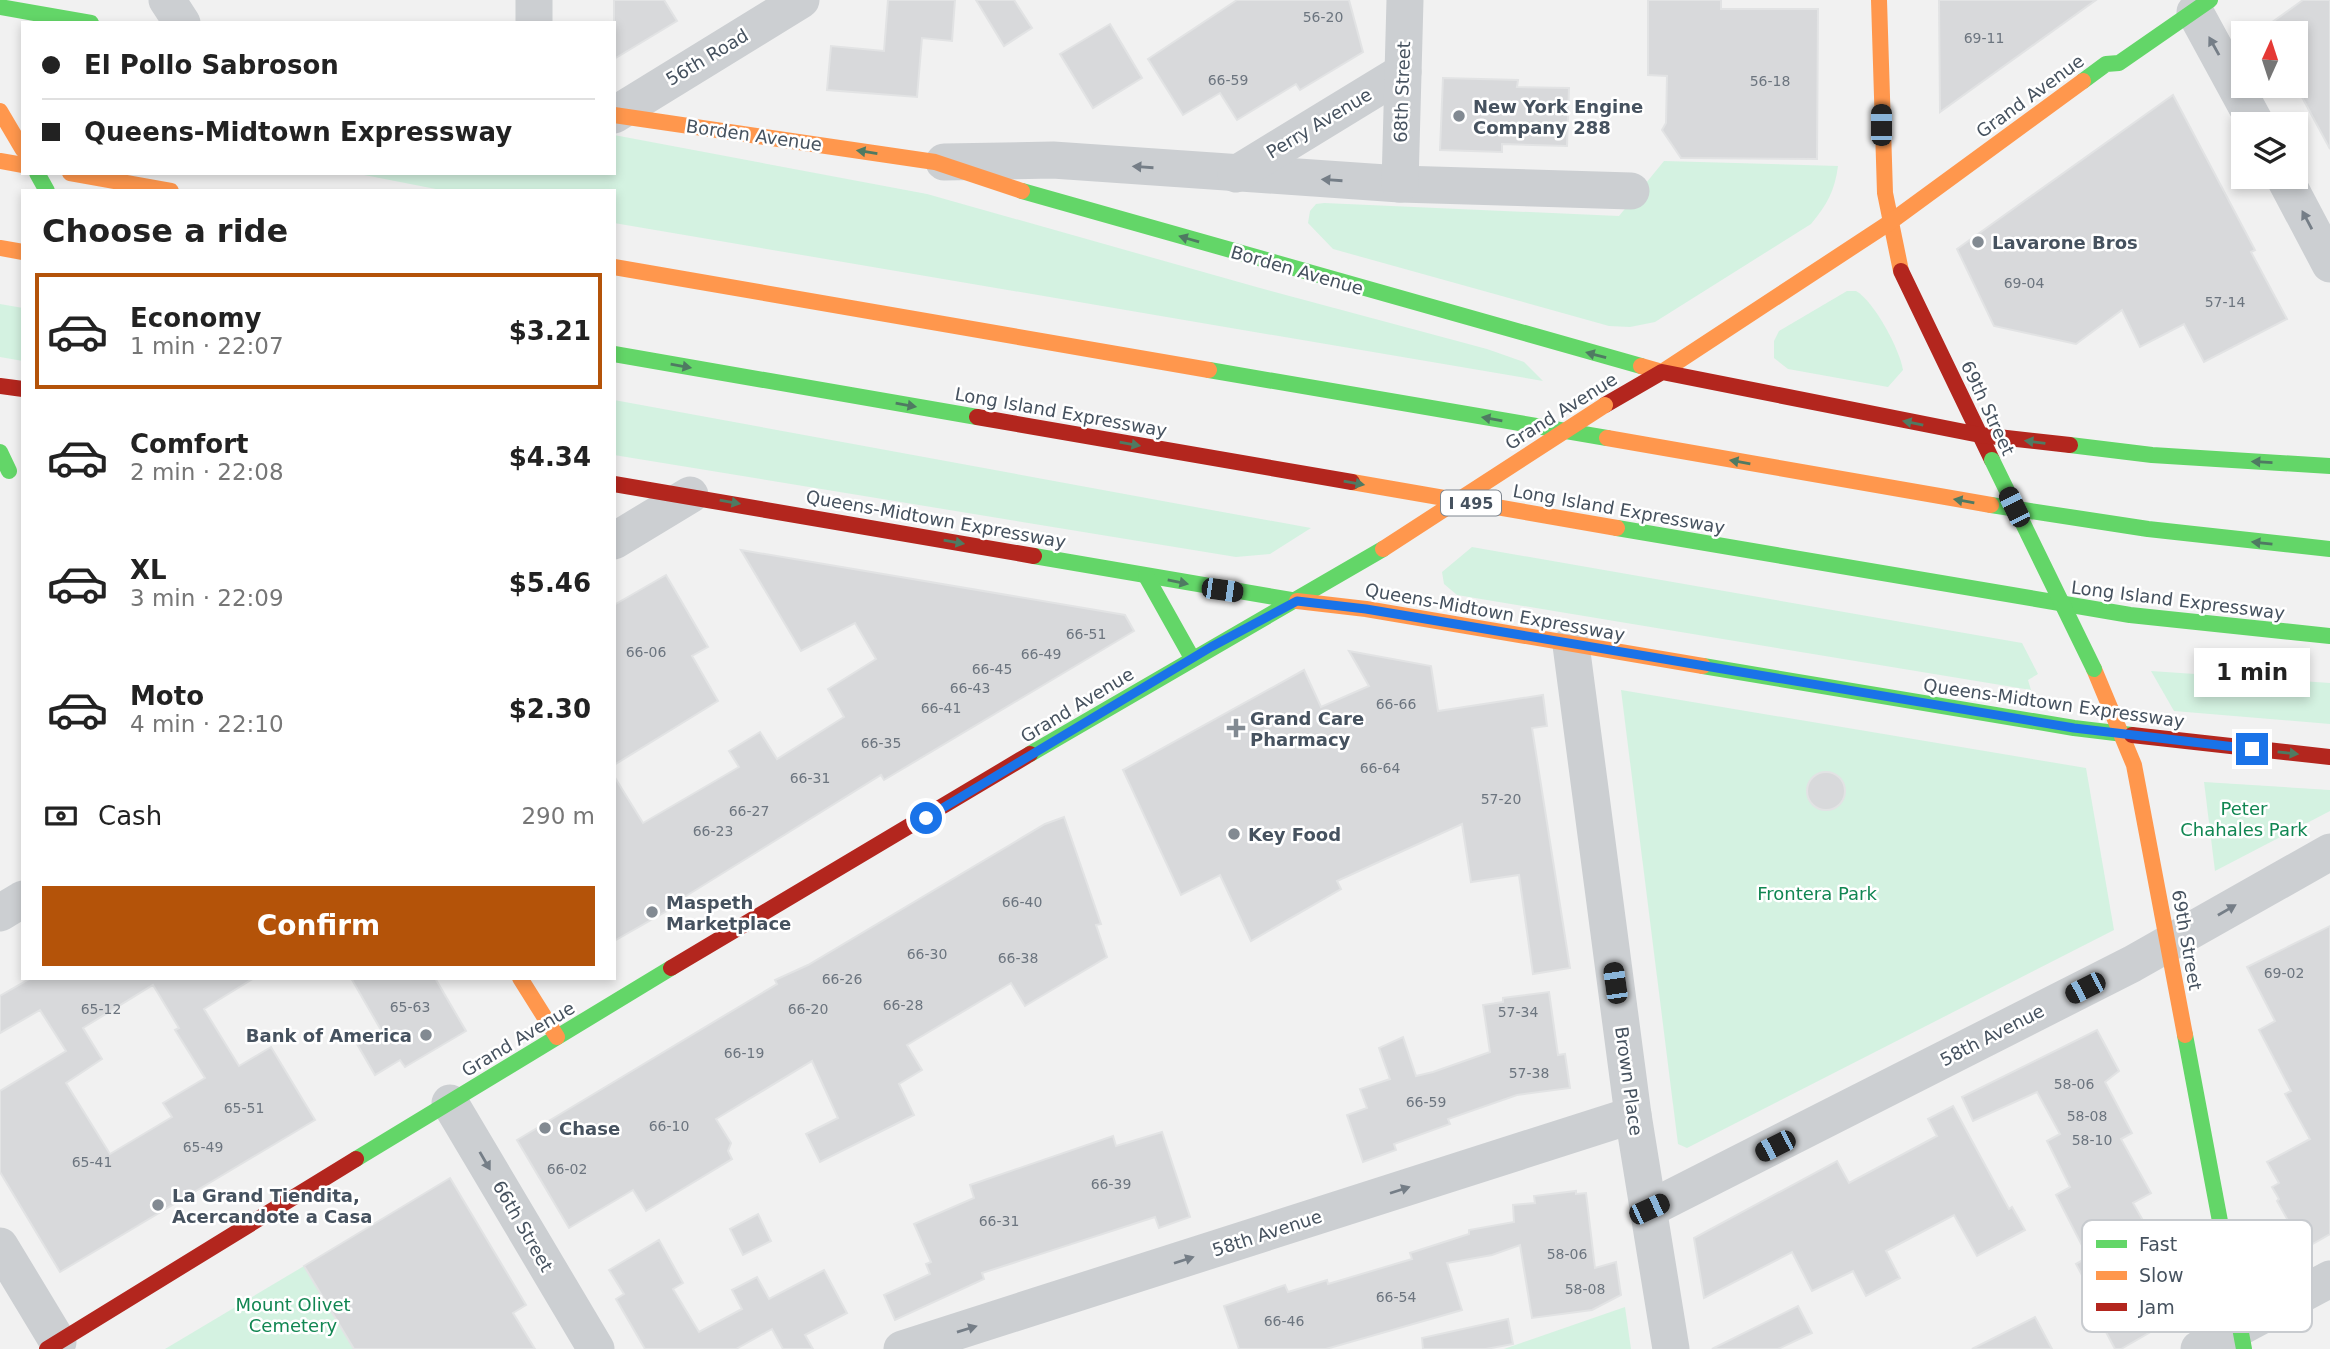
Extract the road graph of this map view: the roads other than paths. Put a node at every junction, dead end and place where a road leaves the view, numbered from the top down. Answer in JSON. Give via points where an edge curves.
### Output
{"nodes":[{"id":1,"x":167,"y":0,"type":"edge"},
{"id":2,"x":534,"y":0,"type":"edge"},
{"id":3,"x":800,"y":0,"type":"edge"},
{"id":4,"x":1405,"y":0,"type":"edge"},
{"id":5,"x":1879,"y":0,"type":"edge"},
{"id":6,"x":2203,"y":6,"type":"edge"},
{"id":7,"x":0,"y":7,"type":"edge"},
{"id":8,"x":57,"y":7,"type":"edge"},
{"id":9,"x":87,"y":21,"type":"edge"},
{"id":10,"x":181,"y":21,"type":"edge"},
{"id":11,"x":534,"y":21,"type":"edge"},
{"id":12,"x":1403,"y":72,"type":"junction"},
{"id":13,"x":2251,"y":112,"type":"edge"},
{"id":14,"x":616,"y":114,"type":"edge"},
{"id":15,"x":616,"y":115,"type":"edge"},
{"id":16,"x":3,"y":116,"type":"edge"},
{"id":17,"x":21,"y":147,"type":"edge"},
{"id":18,"x":0,"y":161,"type":"edge"},
{"id":19,"x":934,"y":162,"type":"junction"},
{"id":20,"x":21,"y":165,"type":"edge"},
{"id":21,"x":1236,"y":174,"type":"junction"},
{"id":22,"x":81,"y":175,"type":"edge"},
{"id":23,"x":1400,"y":184,"type":"junction"},
{"id":24,"x":160,"y":189,"type":"edge"},
{"id":25,"x":2290,"y":189,"type":"edge"},
{"id":26,"x":1631,"y":191,"type":"dead end"},
{"id":27,"x":1889,"y":223,"type":"junction"},
{"id":28,"x":0,"y":248,"type":"edge"},
{"id":29,"x":21,"y":251,"type":"edge"},
{"id":30,"x":2330,"y":264,"type":"edge"},
{"id":31,"x":616,"y":267,"type":"edge"},
{"id":32,"x":616,"y":354,"type":"edge"},
{"id":33,"x":1662,"y":372,"type":"junction"},
{"id":34,"x":0,"y":386,"type":"edge"},
{"id":35,"x":21,"y":389,"type":"edge"},
{"id":36,"x":1980,"y":435,"type":"junction"},
{"id":37,"x":2330,"y":466,"type":"edge"},
{"id":38,"x":616,"y":484,"type":"edge"},
{"id":39,"x":690,"y":495,"type":"junction"},
{"id":40,"x":616,"y":540,"type":"edge"},
{"id":41,"x":2330,"y":549,"type":"edge"},
{"id":42,"x":1146,"y":576,"type":"junction"},
{"id":43,"x":1297,"y":601,"type":"junction"},
{"id":44,"x":2330,"y":636,"type":"edge"},
{"id":45,"x":1571,"y":645,"type":"junction"},
{"id":46,"x":1192,"y":658,"type":"junction"},
{"id":47,"x":2123,"y":735,"type":"junction"},
{"id":48,"x":2330,"y":757,"type":"edge"},
{"id":49,"x":2330,"y":852,"type":"edge"},
{"id":50,"x":21,"y":900,"type":"edge"},
{"id":51,"x":0,"y":913,"type":"edge"},
{"id":52,"x":2168,"y":944,"type":"junction"},
{"id":53,"x":521,"y":980,"type":"edge"},
{"id":54,"x":557,"y":1037,"type":"junction"},
{"id":55,"x":450,"y":1102,"type":"junction"},
{"id":56,"x":1633,"y":1115,"type":"junction"},
{"id":57,"x":1649,"y":1209,"type":"junction"},
{"id":58,"x":2220,"y":1220,"type":"edge"},
{"id":59,"x":0,"y":1246,"type":"edge"},
{"id":60,"x":2330,"y":1279,"type":"edge"},
{"id":61,"x":2312,"y":1291,"type":"edge"},
{"id":62,"x":2242,"y":1338,"type":"edge"},
{"id":63,"x":53,"y":1346,"type":"edge"},
{"id":64,"x":596,"y":1349,"type":"edge"},
{"id":65,"x":902,"y":1349,"type":"edge"},
{"id":66,"x":1671,"y":1349,"type":"edge"},
{"id":67,"x":2199,"y":1349,"type":"edge"}],
"edges":[{"from":1,"to":10,"type":"street"},
{"from":2,"to":11,"type":"street"},
{"from":3,"to":14,"type":"street","name":"56th Road"},
{"from":4,"to":12,"type":"street","name":"68th Street"},
{"from":5,"to":27,"type":"main road","name":"69th Street","via":[[1881,125]]},
{"from":13,"to":6,"type":"street","one_way":true},
{"from":6,"to":27,"type":"main road","name":"Grand Avenue","via":[[2119,63],[2107,56]]},
{"from":7,"to":8,"type":"main road"},
{"from":8,"to":9,"type":"main road"},
{"from":12,"to":21,"type":"street","name":"Perry Avenue"},
{"from":12,"to":23,"type":"street","name":"68th Street"},
{"from":19,"to":15,"type":"main road","name":"Borden Avenue","one_way":true},
{"from":16,"to":17,"type":"main road"},
{"from":18,"to":20,"type":"main road"},
{"from":21,"to":19,"type":"street","name":"Borden Avenue","one_way":true,"via":[[1053,160]]},
{"from":33,"to":19,"type":"main road","name":"Borden Avenue","one_way":true,"via":[[1050,200]]},
{"from":23,"to":21,"type":"street","name":"Borden Avenue","one_way":true},
{"from":22,"to":24,"type":"main road"},
{"from":23,"to":26,"type":"street","name":"Borden Avenue"},
{"from":30,"to":25,"type":"street","one_way":true},
{"from":27,"to":33,"type":"main road","name":"Grand Avenue"},
{"from":27,"to":36,"type":"main road","name":"69th Street","via":[[1900,269]]},
{"from":28,"to":29,"type":"main road"},
{"from":41,"to":31,"type":"main road","one_way":true,"via":[[2148,530],[2032,512]]},
{"from":32,"to":44,"type":"main road","name":"Long Island Expressway","number":"I 495","one_way":true,"via":[[2007,596],[2130,615]]},
{"from":36,"to":33,"type":"main road","one_way":true},
{"from":33,"to":43,"type":"main road","name":"Grand Avenue","bridge":true},
{"from":34,"to":35,"type":"main road"},
{"from":37,"to":36,"type":"main road","one_way":true,"via":[[2152,455]]},
{"from":36,"to":47,"type":"main road","name":"69th Street","bridge":true},
{"from":38,"to":39,"type":"main road","name":"Queens-Midtown Expressway"},
{"from":39,"to":40,"type":"street"},
{"from":39,"to":42,"type":"main road","name":"Queens-Midtown Expressway","one_way":true},
{"from":42,"to":43,"type":"main road","name":"Queens-Midtown Expressway","one_way":true},
{"from":42,"to":46,"type":"main road"},
{"from":43,"to":45,"type":"main road","name":"Queens-Midtown Expressway"},
{"from":43,"to":46,"type":"main road","name":"Grand Avenue"},
{"from":45,"to":47,"type":"main road","name":"Queens-Midtown Expressway"},
{"from":45,"to":56,"type":"street","name":"Brown Place"},
{"from":46,"to":54,"type":"main road","name":"Grand Avenue"},
{"from":47,"to":48,"type":"main road","name":"Queens-Midtown Expressway","one_way":true},
{"from":47,"to":52,"type":"main road","name":"69th Street","via":[[2134,765]]},
{"from":52,"to":49,"type":"street","name":"58th Avenue","one_way":true},
{"from":50,"to":51,"type":"street"},
{"from":52,"to":57,"type":"street","name":"58th Avenue"},
{"from":52,"to":58,"type":"main road","name":"69th Street"},
{"from":53,"to":54,"type":"main road"},
{"from":54,"to":55,"type":"main road","name":"Grand Avenue"},
{"from":55,"to":63,"type":"main road","name":"Grand Avenue"},
{"from":55,"to":64,"type":"street","name":"66th Street","one_way":true},
{"from":56,"to":57,"type":"street","name":"Brown Place"},
{"from":65,"to":56,"type":"street","name":"58th Avenue","one_way":true},
{"from":57,"to":66,"type":"street","name":"Brown Place"},
{"from":59,"to":63,"type":"street"},
{"from":60,"to":61,"type":"street"},
{"from":62,"to":67,"type":"street"}]}
